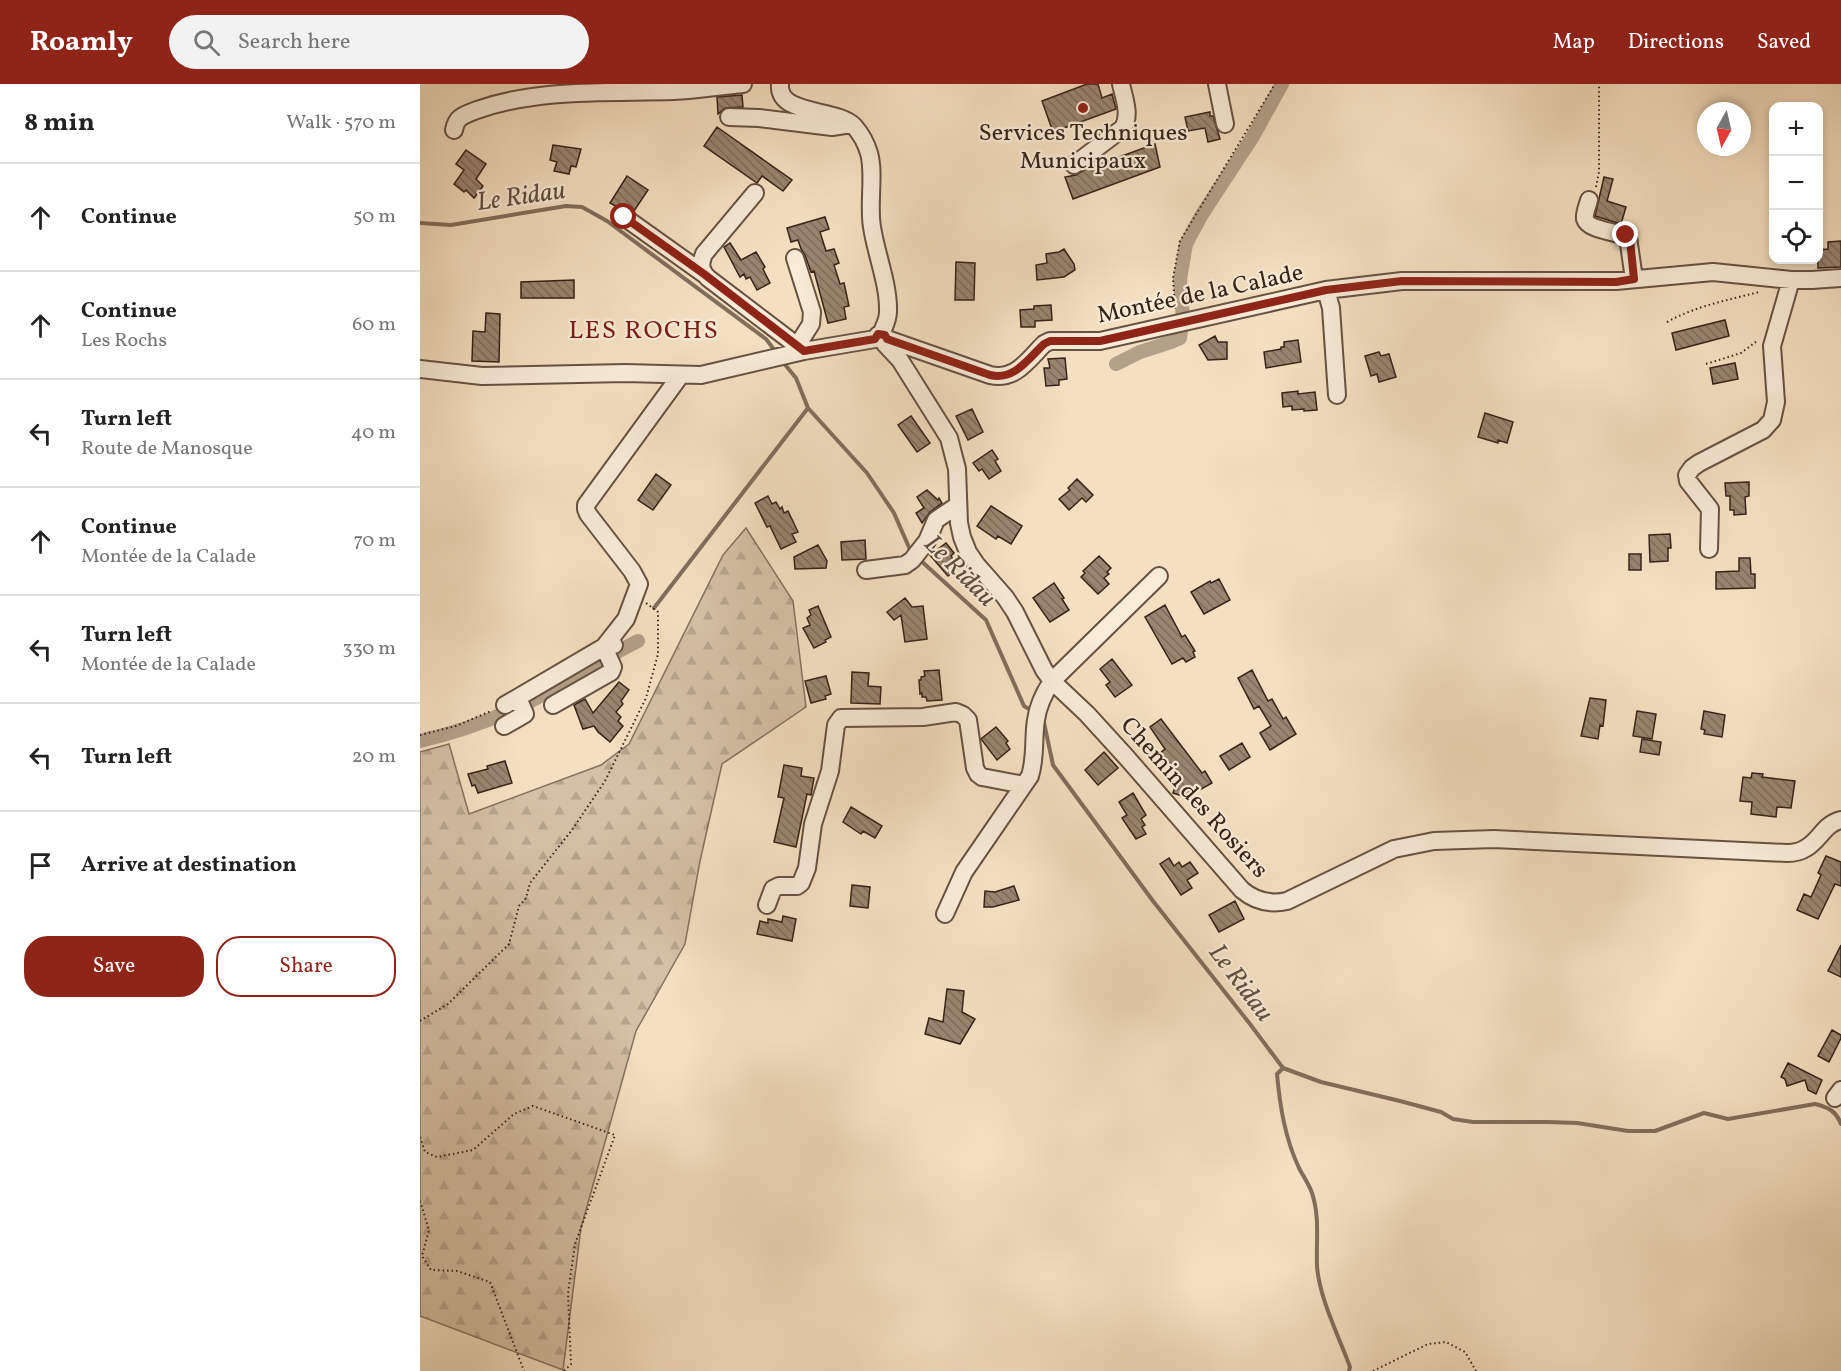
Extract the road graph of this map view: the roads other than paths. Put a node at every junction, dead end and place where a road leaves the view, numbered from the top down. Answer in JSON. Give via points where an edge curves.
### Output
{"nodes":[{"id":1,"x":743,"y":84,"type":"edge"},
{"id":2,"x":780,"y":84,"type":"edge"},
{"id":3,"x":1121,"y":84,"type":"edge"},
{"id":4,"x":1217,"y":84,"type":"edge"},
{"id":5,"x":729,"y":117,"type":"dead end"},
{"id":6,"x":852,"y":124,"type":"junction"},
{"id":7,"x":1226,"y":124,"type":"dead end"},
{"id":8,"x":454,"y":130,"type":"dead end"},
{"id":9,"x":1074,"y":165,"type":"dead end"},
{"id":10,"x":755,"y":193,"type":"dead end"},
{"id":11,"x":1589,"y":200,"type":"road end"},
{"id":12,"x":624,"y":217,"type":"dead end"},
{"id":13,"x":795,"y":258,"type":"dead end"},
{"id":14,"x":704,"y":274,"type":"junction"},
{"id":15,"x":1841,"y":278,"type":"edge"},
{"id":16,"x":1634,"y":279,"type":"junction"},
{"id":17,"x":1791,"y":280,"type":"junction"},
{"id":18,"x":1326,"y":290,"type":"junction"},
{"id":19,"x":882,"y":339,"type":"junction"},
{"id":20,"x":791,"y":353,"type":"junction"},
{"id":21,"x":420,"y":369,"type":"edge"},
{"id":22,"x":680,"y":376,"type":"junction"},
{"id":23,"x":1337,"y":395,"type":"dead end"},
{"id":24,"x":958,"y":505,"type":"junction"},
{"id":25,"x":1709,"y":549,"type":"dead end"},
{"id":26,"x":866,"y":570,"type":"dead end"},
{"id":27,"x":1159,"y":576,"type":"dead end"},
{"id":28,"x":612,"y":646,"type":"junction"},
{"id":29,"x":1052,"y":681,"type":"junction"},
{"id":30,"x":553,"y":705,"type":"dead end"},
{"id":31,"x":504,"y":726,"type":"dead end"},
{"id":32,"x":1024,"y":785,"type":"junction"},
{"id":33,"x":1841,"y":820,"type":"edge"},
{"id":34,"x":767,"y":905,"type":"dead end"},
{"id":35,"x":945,"y":914,"type":"dead end"}],
"edges":[{"from":1,"to":8,"type":"street","via":[[520,99],[468,114],[460,118]]},
{"from":2,"to":6,"type":"street","via":[[781,95],[796,107],[840,117]]},
{"from":3,"to":9,"type":"street","via":[[1127,116],[1123,128]]},
{"from":4,"to":7,"type":"street"},
{"from":5,"to":6,"type":"street","via":[[832,127]]},
{"from":6,"to":19,"type":"street","via":[[865,140],[870,156],[872,226],[887,295]]},
{"from":10,"to":14,"type":"street","via":[[704,254],[700,264]]},
{"from":11,"to":16,"type":"street","via":[[1587,223],[1628,237]]},
{"from":12,"to":14,"type":"street"},
{"from":13,"to":20,"type":"street","via":[[812,318]]},
{"from":14,"to":20,"type":"street"},
{"from":15,"to":17,"type":"street","name":"Montée de la Calade"},
{"from":16,"to":17,"type":"street","name":"Montée de la Calade","via":[[1713,272]]},
{"from":16,"to":18,"type":"street","name":"Montée de la Calade","via":[[1402,281]]},
{"from":17,"to":25,"type":"street","via":[[1772,346],[1776,402],[1772,420],[1763,430],[1700,463],[1687,475],[1710,509]]},
{"from":18,"to":19,"type":"street","name":"Montée de la Calade","via":[[1100,341],[1050,341],[1012,374],[1000,376]]},
{"from":18,"to":23,"type":"street","name":"Montée de la Calade","via":[[1331,308]]},
{"from":19,"to":20,"type":"street"},
{"from":19,"to":24,"type":"street","name":"Chemin des Rosiers","via":[[900,360],[949,438],[957,469]]},
{"from":20,"to":22,"type":"street","via":[[701,375]]},
{"from":21,"to":22,"type":"street","via":[[482,376]]},
{"from":22,"to":28,"type":"street","via":[[586,505],[588,514],[639,584]]},
{"from":24,"to":26,"type":"street","via":[[936,520],[916,556],[905,565]]},
{"from":24,"to":29,"type":"street","name":"Chemin des Rosiers","via":[[968,552],[1015,612]]},
{"from":27,"to":29,"type":"street"},
{"from":28,"to":30,"type":"street","via":[[611,672]]},
{"from":28,"to":31,"type":"street","via":[[512,701],[525,714]]},
{"from":29,"to":32,"type":"street","via":[[1038,712],[1034,760]]},
{"from":29,"to":33,"type":"street","name":"Chemin des Rosiers","via":[[1128,759],[1242,890],[1260,901],[1275,904],[1415,843],[1474,839],[1787,853],[1804,850],[1826,827]]},
{"from":32,"to":34,"type":"street","via":[[978,774],[968,720],[956,712],[923,717],[841,718],[836,725],[830,771],[813,824],[807,868],[801,883],[773,889]]},
{"from":32,"to":35,"type":"street","via":[[964,872]]}]}
